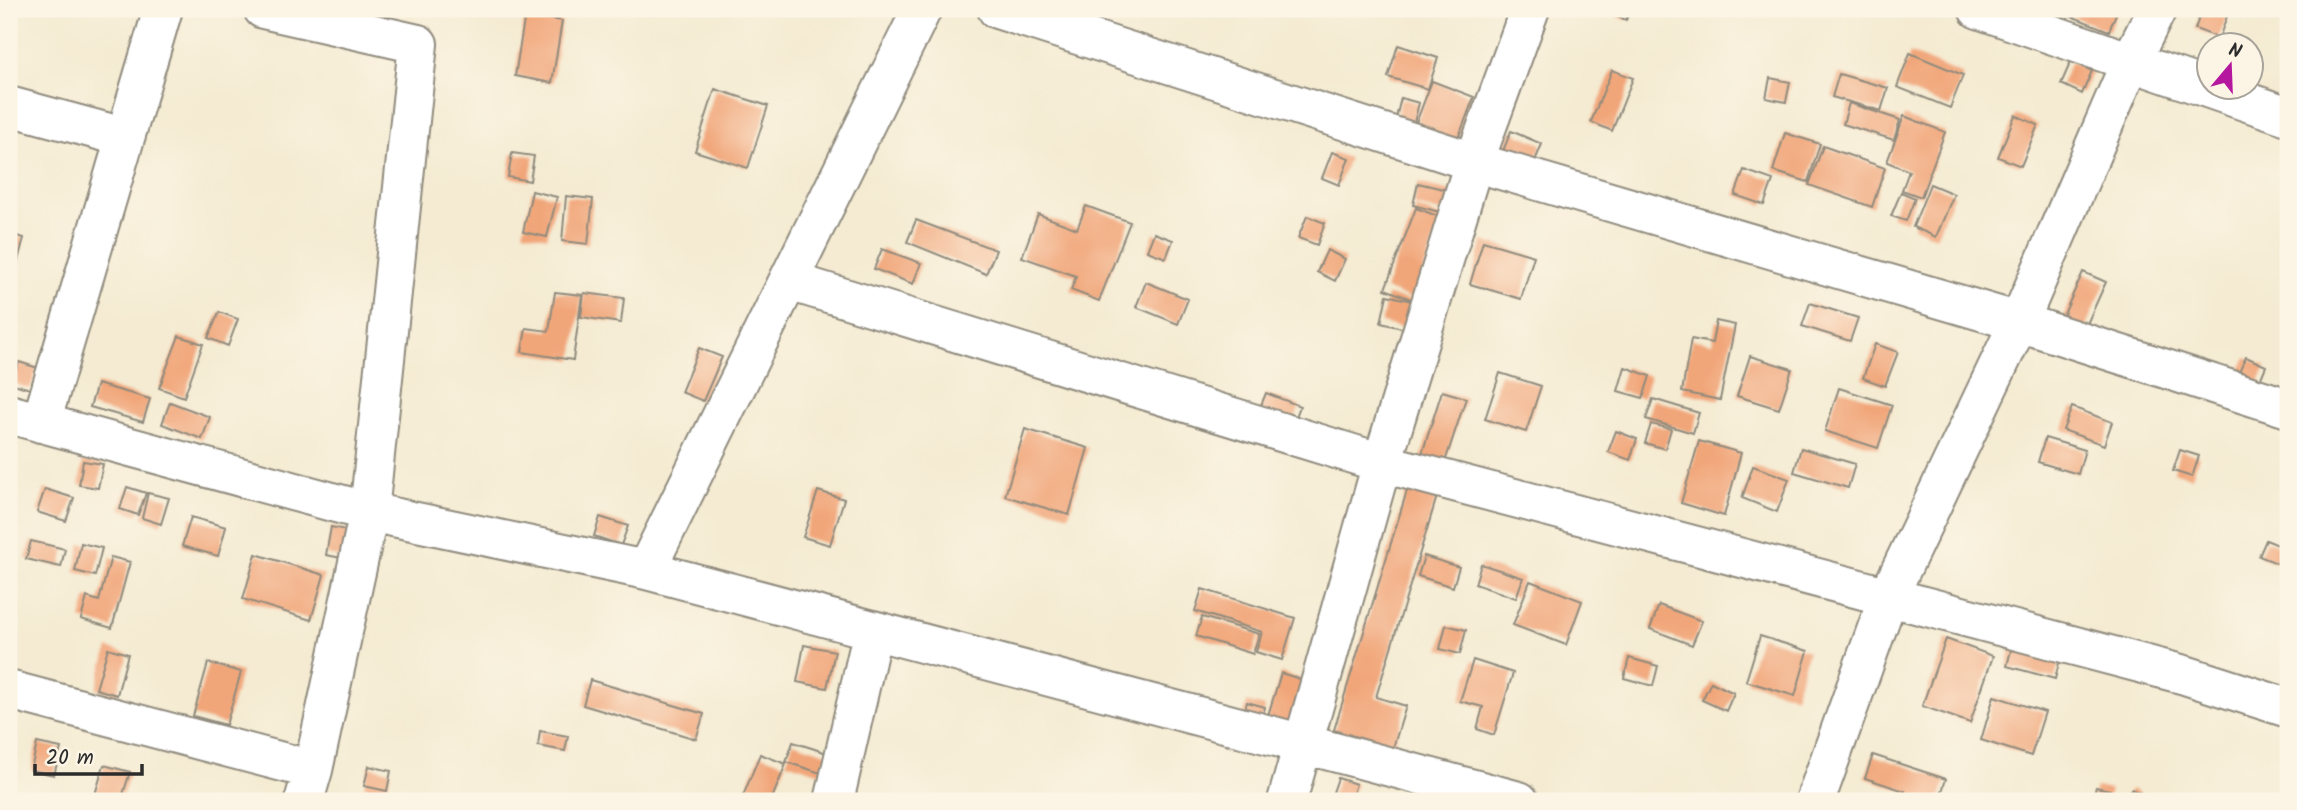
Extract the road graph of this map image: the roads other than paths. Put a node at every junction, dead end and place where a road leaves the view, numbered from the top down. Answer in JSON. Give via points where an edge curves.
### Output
{"nodes":[{"id":1,"x":163,"y":9,"type":"edge"},
{"id":2,"x":263,"y":9,"type":"edge"},
{"id":3,"x":922,"y":9,"type":"edge"},
{"id":4,"x":997,"y":9,"type":"edge"},
{"id":5,"x":1530,"y":9,"type":"edge"},
{"id":6,"x":1978,"y":9,"type":"edge"},
{"id":7,"x":2157,"y":9,"type":"edge"},
{"id":8,"x":2131,"y":61,"type":"junction"},
{"id":9,"x":9,"y":106,"type":"edge"},
{"id":10,"x":2288,"y":116,"type":"edge"},
{"id":11,"x":124,"y":137,"type":"junction"},
{"id":12,"x":1474,"y":162,"type":"junction"},
{"id":13,"x":789,"y":281,"type":"junction"},
{"id":14,"x":2019,"y":322,"type":"junction"},
{"id":15,"x":2288,"y":408,"type":"edge"},
{"id":16,"x":25,"y":419,"type":"edge"},
{"id":17,"x":1382,"y":463,"type":"junction"},
{"id":18,"x":369,"y":512,"type":"junction"},
{"id":19,"x":646,"y":570,"type":"junction"},
{"id":20,"x":1889,"y":595,"type":"junction"},
{"id":21,"x":873,"y":631,"type":"junction"},
{"id":22,"x":9,"y":690,"type":"edge"},
{"id":23,"x":2288,"y":708,"type":"edge"},
{"id":24,"x":1303,"y":742,"type":"junction"},
{"id":25,"x":308,"y":786,"type":"edge"},
{"id":26,"x":834,"y":801,"type":"edge"},
{"id":27,"x":1287,"y":801,"type":"edge"},
{"id":28,"x":1519,"y":801,"type":"edge"},
{"id":29,"x":1815,"y":801,"type":"edge"}],
"edges":[{"from":1,"to":11,"type":"street"},
{"from":2,"to":18,"type":"street","via":[[418,44]]},
{"from":3,"to":13,"type":"street"},
{"from":4,"to":12,"type":"street"},
{"from":5,"to":12,"type":"street"},
{"from":6,"to":8,"type":"street"},
{"from":7,"to":8,"type":"street"},
{"from":8,"to":10,"type":"street"},
{"from":8,"to":14,"type":"street"},
{"from":9,"to":11,"type":"street"},
{"from":11,"to":16,"type":"street"},
{"from":12,"to":14,"type":"street"},
{"from":12,"to":17,"type":"street"},
{"from":13,"to":17,"type":"street"},
{"from":13,"to":19,"type":"street"},
{"from":14,"to":15,"type":"street"},
{"from":14,"to":20,"type":"street"},
{"from":16,"to":18,"type":"street"},
{"from":17,"to":20,"type":"street"},
{"from":17,"to":24,"type":"street"},
{"from":18,"to":19,"type":"street"},
{"from":18,"to":25,"type":"street"},
{"from":19,"to":21,"type":"street"},
{"from":20,"to":23,"type":"street","via":[[2185,675]]},
{"from":20,"to":29,"type":"street"},
{"from":21,"to":24,"type":"street"},
{"from":21,"to":26,"type":"street"},
{"from":22,"to":25,"type":"street"},
{"from":24,"to":27,"type":"street"},
{"from":24,"to":28,"type":"street"}]}
